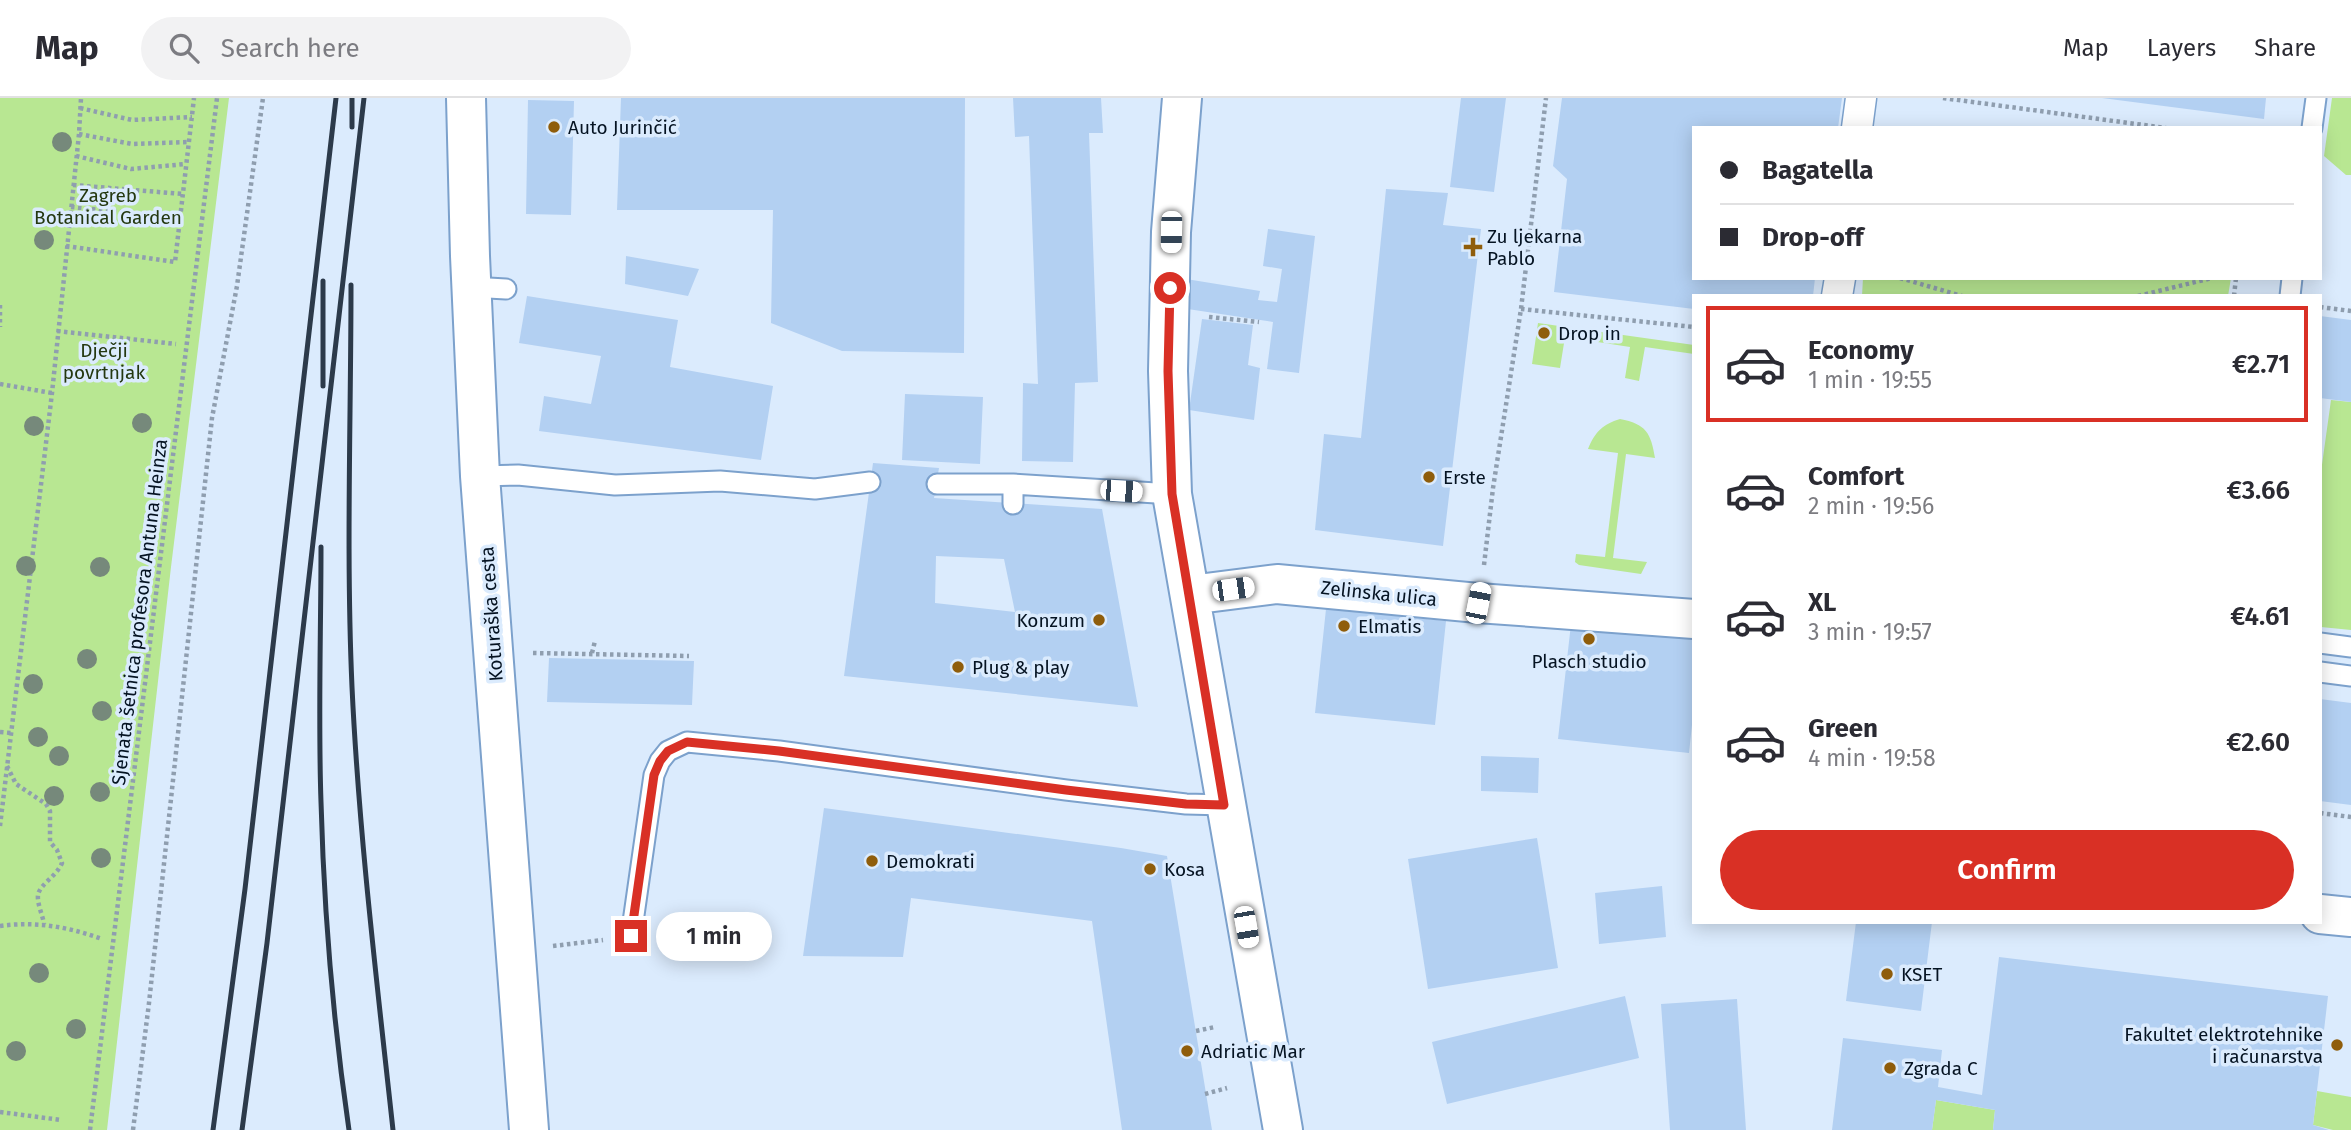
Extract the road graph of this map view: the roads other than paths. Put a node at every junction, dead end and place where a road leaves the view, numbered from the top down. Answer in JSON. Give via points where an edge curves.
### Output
{"nodes":[{"id":1,"x":466,"y":98,"type":"edge"},
{"id":2,"x":1182,"y":98,"type":"edge"},
{"id":3,"x":1861,"y":98,"type":"edge"},
{"id":4,"x":2316,"y":98,"type":"edge"},
{"id":5,"x":1857,"y":126,"type":"edge"},
{"id":6,"x":2312,"y":126,"type":"edge"},
{"id":7,"x":480,"y":476,"type":"junction"},
{"id":8,"x":870,"y":482,"type":"dead end"},
{"id":9,"x":937,"y":484,"type":"dead end"},
{"id":10,"x":1172,"y":494,"type":"junction"},
{"id":11,"x":1190,"y":595,"type":"junction"},
{"id":12,"x":1692,"y":619,"type":"edge"},
{"id":13,"x":2322,"y":643,"type":"edge"},
{"id":14,"x":2351,"y":647,"type":"edge"},
{"id":15,"x":2322,"y":672,"type":"edge"},
{"id":16,"x":2351,"y":676,"type":"edge"},
{"id":17,"x":1224,"y":805,"type":"junction"},
{"id":18,"x":2322,"y":914,"type":"edge"},
{"id":19,"x":2351,"y":918,"type":"edge"},
{"id":20,"x":631,"y":936,"type":"road end"},
{"id":21,"x":529,"y":1130,"type":"edge"},
{"id":22,"x":1283,"y":1130,"type":"edge"}],
"edges":[{"from":1,"to":7,"type":"street","name":"Koturaška cesta","via":[[489,288]]},
{"from":2,"to":10,"type":"street","via":[[1168,371]]},
{"from":3,"to":5,"type":"street"},
{"from":4,"to":6,"type":"lane"},
{"from":7,"to":8,"type":"lane","via":[[518,475],[615,485],[720,481],[815,489]]},
{"from":7,"to":21,"type":"street","name":"Koturaška cesta"},
{"from":9,"to":10,"type":"lane","via":[[1013,494]]},
{"from":10,"to":11,"type":"street"},
{"from":11,"to":12,"type":"street","name":"Zelinska ulica","via":[[1277,584],[1480,593]]},
{"from":11,"to":17,"type":"street"},
{"from":13,"to":14,"type":"lane"},
{"from":15,"to":16,"type":"lane"},
{"from":17,"to":20,"type":"lane","via":[[1079,792],[687,742],[668,751],[654,775]]},
{"from":17,"to":22,"type":"street"},
{"from":18,"to":19,"type":"street"}]}
